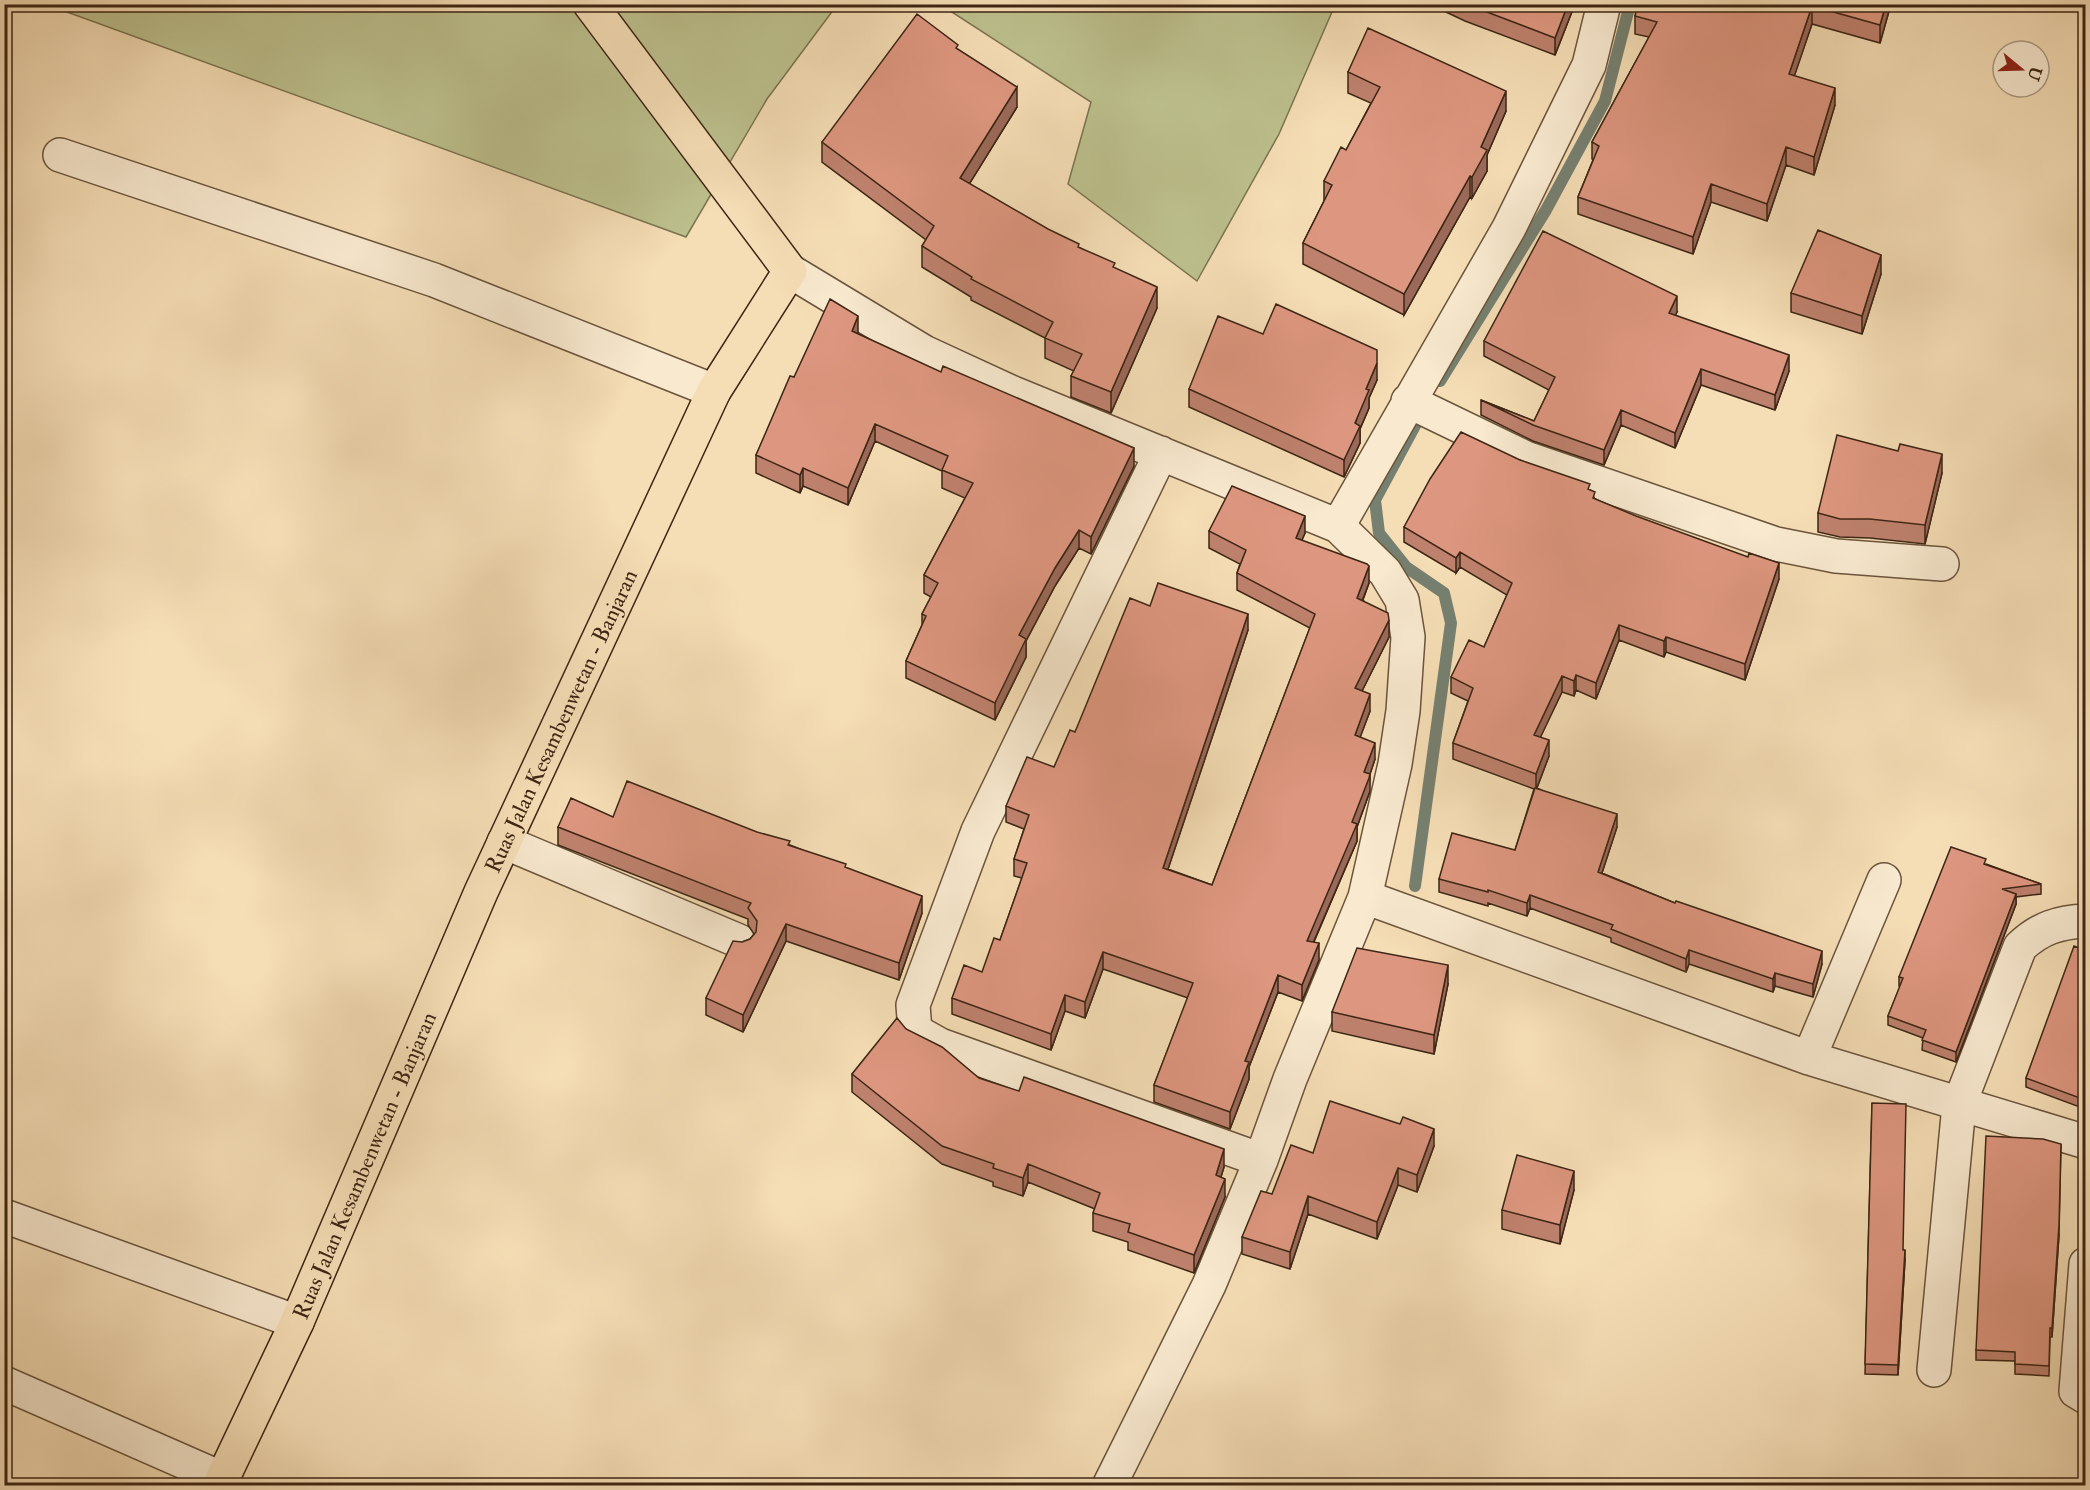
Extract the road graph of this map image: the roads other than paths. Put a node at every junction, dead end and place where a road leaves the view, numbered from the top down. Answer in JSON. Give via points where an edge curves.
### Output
{"nodes":[{"id":1,"x":590,"y":4,"type":"edge"},
{"id":2,"x":1604,"y":4,"type":"edge"},
{"id":3,"x":60,"y":155,"type":"dead end"},
{"id":4,"x":790,"y":271,"type":"junction"},
{"id":5,"x":714,"y":391,"type":"junction"},
{"id":6,"x":1408,"y":401,"type":"junction"},
{"id":7,"x":1161,"y":453,"type":"junction"},
{"id":8,"x":1338,"y":526,"type":"junction"},
{"id":9,"x":1942,"y":564,"type":"dead end"},
{"id":10,"x":504,"y":842,"type":"junction"},
{"id":11,"x":1884,"y":880,"type":"dead end"},
{"id":12,"x":1365,"y":897,"type":"junction"},
{"id":13,"x":2085,"y":921,"type":"edge"},
{"id":14,"x":739,"y":941,"type":"edge"},
{"id":15,"x":1809,"y":1058,"type":"junction"},
{"id":16,"x":1959,"y":1105,"type":"junction"},
{"id":17,"x":2085,"y":1142,"type":"edge"},
{"id":18,"x":1261,"y":1160,"type":"junction"},
{"id":19,"x":4,"y":1216,"type":"edge"},
{"id":20,"x":2085,"y":1264,"type":"edge"},
{"id":21,"x":297,"y":1322,"type":"junction"},
{"id":22,"x":1934,"y":1370,"type":"dead end"},
{"id":23,"x":4,"y":1383,"type":"edge"},
{"id":24,"x":2085,"y":1397,"type":"edge"},
{"id":25,"x":221,"y":1482,"type":"edge"},
{"id":26,"x":1109,"y":1485,"type":"edge"}],
"edges":[{"from":1,"to":4,"type":"main road"},
{"from":2,"to":6,"type":"street","via":[[1589,65],[1509,228]]},
{"from":3,"to":5,"type":"street","via":[[434,280]]},
{"from":4,"to":5,"type":"main road","name":"Ruas Jalan Kesambenwetan - Banjaran"},
{"from":4,"to":7,"type":"street","via":[[924,352]]},
{"from":5,"to":10,"type":"main road","name":"Ruas Jalan Kesambenwetan - Banjaran"},
{"from":6,"to":8,"type":"street"},
{"from":6,"to":9,"type":"street","via":[[1526,458],[1776,544],[1836,556]]},
{"from":7,"to":8,"type":"street"},
{"from":7,"to":18,"type":"street","via":[[978,831],[914,1005],[915,1031],[940,1045]]},
{"from":8,"to":12,"type":"street","via":[[1385,572],[1402,600],[1408,637],[1395,764]]},
{"from":10,"to":14,"type":"street"},
{"from":10,"to":21,"type":"main road","name":"Ruas Jalan Kesambenwetan - Banjaran"},
{"from":11,"to":15,"type":"street"},
{"from":12,"to":15,"type":"street"},
{"from":12,"to":18,"type":"street"},
{"from":13,"to":16,"type":"street","via":[[2062,922],[2035,933],[2020,947]]},
{"from":15,"to":16,"type":"street"},
{"from":16,"to":17,"type":"street"},
{"from":16,"to":22,"type":"street"},
{"from":18,"to":26,"type":"street","via":[[1209,1285]]},
{"from":19,"to":21,"type":"street"},
{"from":20,"to":24,"type":"street","via":[[2076,1391]]},
{"from":21,"to":25,"type":"main road","name":"Ruas Jalan Kesambenwetan - Banjaran"},
{"from":23,"to":25,"type":"street"}]}
